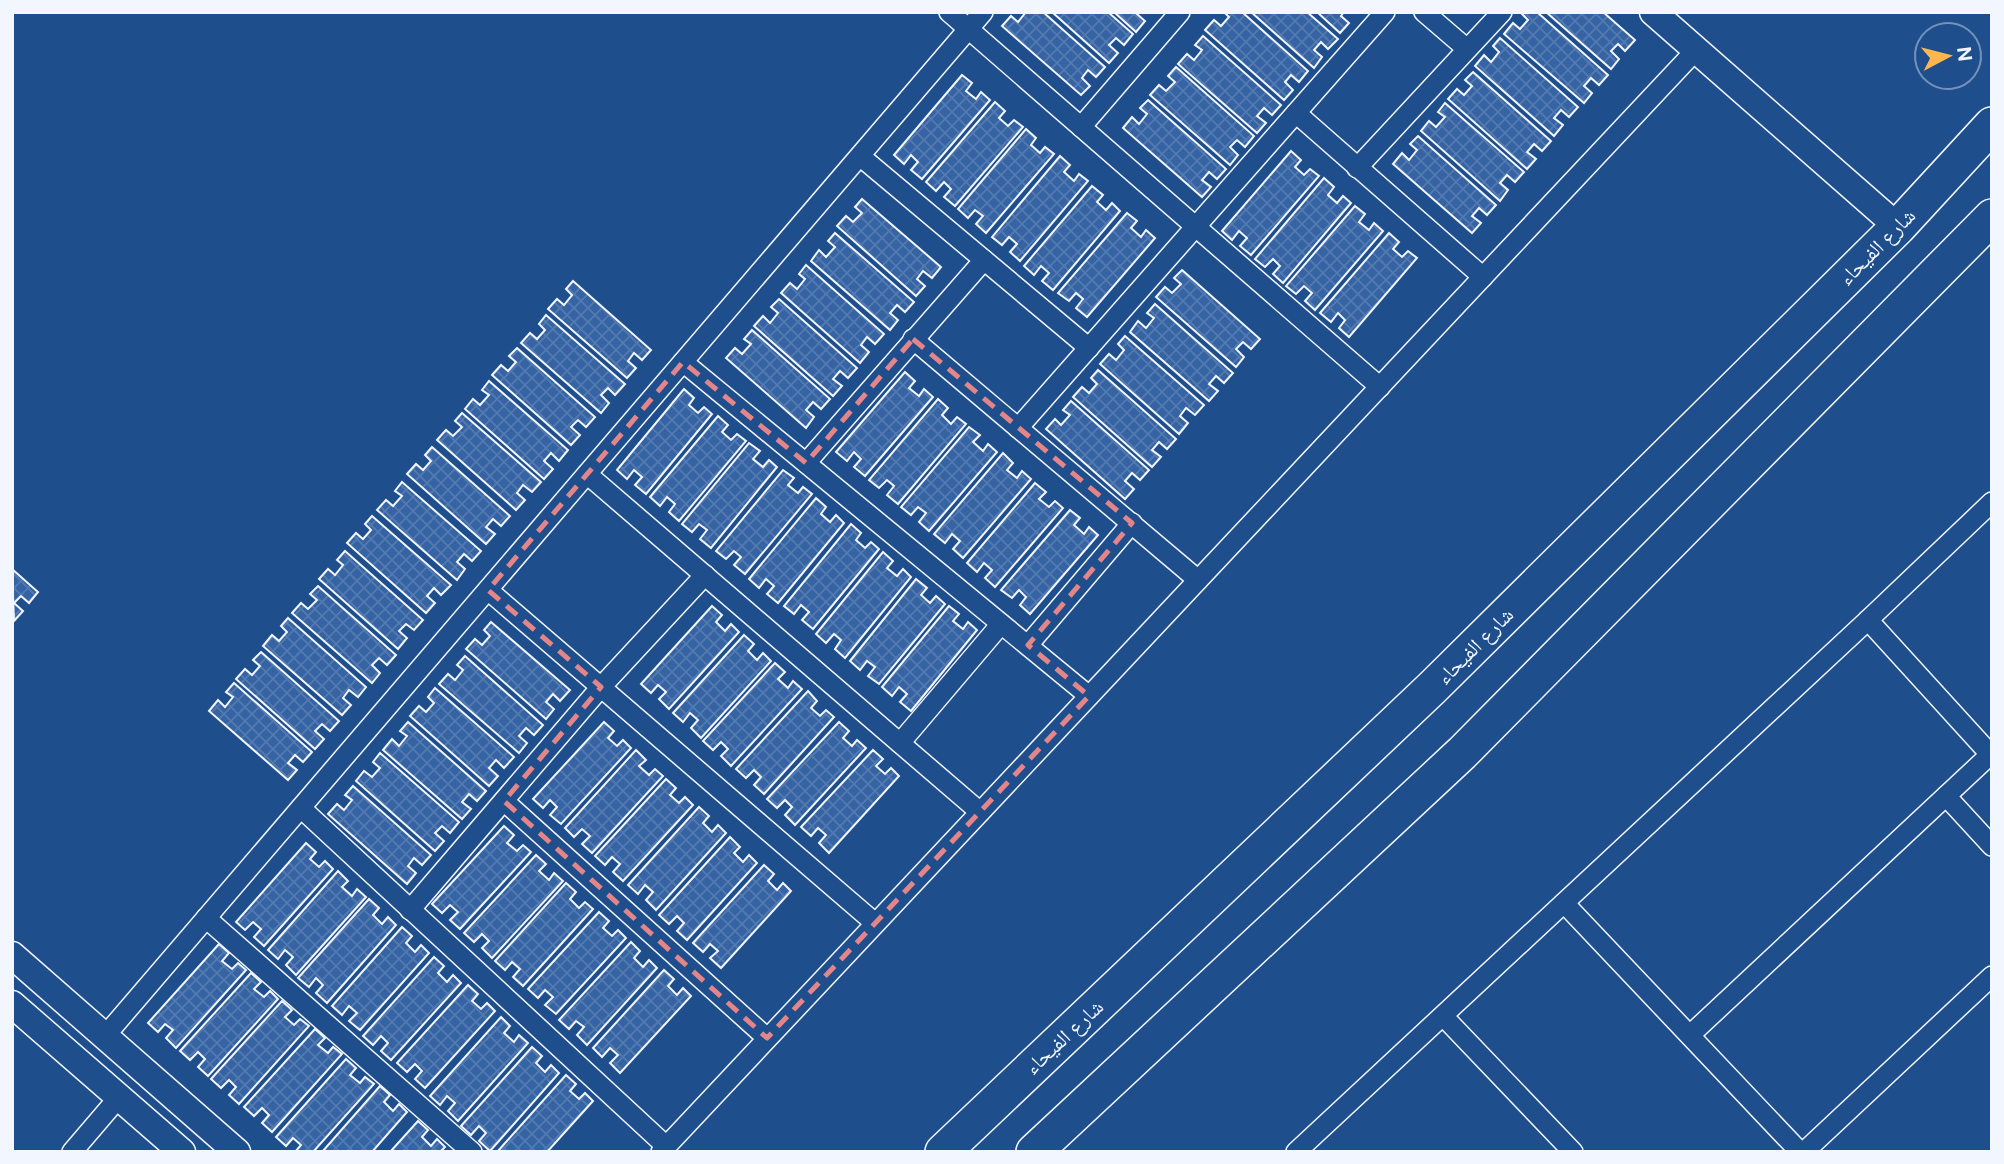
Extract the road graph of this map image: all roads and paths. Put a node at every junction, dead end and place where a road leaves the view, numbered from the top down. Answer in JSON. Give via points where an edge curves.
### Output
{"nodes":[{"id":1,"x":949,"y":12,"type":"edge"},
{"id":2,"x":983,"y":12,"type":"edge"},
{"id":3,"x":1180,"y":12,"type":"edge"},
{"id":4,"x":1385,"y":12,"type":"edge"},
{"id":5,"x":1424,"y":12,"type":"edge"},
{"id":6,"x":1502,"y":12,"type":"edge"},
{"id":7,"x":1653,"y":12,"type":"edge"},
{"id":8,"x":969,"y":29,"type":"junction"},
{"id":9,"x":1467,"y":49,"type":"junction"},
{"id":10,"x":1696,"y":50,"type":"junction"},
{"id":11,"x":1296,"y":113,"type":"junction"},
{"id":12,"x":1992,"y":125,"type":"edge"},
{"id":13,"x":1081,"y":127,"type":"junction"},
{"id":14,"x":860,"y":156,"type":"junction"},
{"id":15,"x":1357,"y":168,"type":"junction"},
{"id":16,"x":1992,"y":217,"type":"edge"},
{"id":17,"x":1196,"y":227,"type":"junction"},
{"id":18,"x":1898,"y":227,"type":"junction"},
{"id":19,"x":984,"y":260,"type":"junction"},
{"id":20,"x":1483,"y":277,"type":"junction"},
{"id":21,"x":913,"y":339,"type":"junction"},
{"id":22,"x":1089,"y":348,"type":"junction"},
{"id":23,"x":683,"y":362,"type":"junction"},
{"id":24,"x":1380,"y":387,"type":"junction"},
{"id":25,"x":1018,"y":428,"type":"junction"},
{"id":26,"x":806,"y":463,"type":"junction"},
{"id":27,"x":587,"y":474,"type":"junction"},
{"id":28,"x":1992,"y":502,"type":"edge"},
{"id":29,"x":1132,"y":523,"type":"junction"},
{"id":30,"x":705,"y":575,"type":"junction"},
{"id":31,"x":1198,"y":580,"type":"junction"},
{"id":32,"x":488,"y":590,"type":"junction"},
{"id":33,"x":1868,"y":620,"type":"junction"},
{"id":34,"x":1001,"y":624,"type":"junction"},
{"id":35,"x":1028,"y":645,"type":"junction"},
{"id":36,"x":601,"y":687,"type":"junction"},
{"id":37,"x":1089,"y":696,"type":"junction"},
{"id":38,"x":900,"y":743,"type":"junction"},
{"id":39,"x":1991,"y":753,"type":"edge"},
{"id":40,"x":1945,"y":796,"type":"junction"},
{"id":41,"x":504,"y":801,"type":"junction"},
{"id":42,"x":301,"y":808,"type":"junction"},
{"id":43,"x":981,"y":812,"type":"junction"},
{"id":44,"x":1992,"y":846,"type":"edge"},
{"id":45,"x":1564,"y":902,"type":"junction"},
{"id":46,"x":410,"y":910,"type":"junction"},
{"id":47,"x":206,"y":918,"type":"junction"},
{"id":48,"x":875,"y":923,"type":"junction"},
{"id":49,"x":12,"y":955,"type":"edge"},
{"id":50,"x":1992,"y":976,"type":"edge"},
{"id":51,"x":12,"y":1004,"type":"edge"},
{"id":52,"x":1443,"y":1016,"type":"junction"},
{"id":53,"x":1690,"y":1035,"type":"junction"},
{"id":54,"x":105,"y":1036,"type":"junction"},
{"id":55,"x":767,"y":1038,"type":"junction"},
{"id":56,"x":119,"y":1097,"type":"junction"},
{"id":57,"x":663,"y":1149,"type":"edge"},
{"id":58,"x":1572,"y":1151,"type":"edge"},
{"id":59,"x":72,"y":1152,"type":"edge"},
{"id":60,"x":182,"y":1152,"type":"edge"},
{"id":61,"x":237,"y":1152,"type":"edge"},
{"id":62,"x":472,"y":1152,"type":"edge"},
{"id":63,"x":943,"y":1152,"type":"edge"},
{"id":64,"x":1034,"y":1152,"type":"edge"},
{"id":65,"x":1296,"y":1152,"type":"edge"},
{"id":66,"x":1802,"y":1152,"type":"edge"}],
"edges":[{"from":1,"to":8,"type":"street"},
{"from":2,"to":8,"type":"street"},
{"from":3,"to":13,"type":"street"},
{"from":4,"to":11,"type":"street"},
{"from":5,"to":9,"type":"street"},
{"from":6,"to":9,"type":"street"},
{"from":7,"to":10,"type":"street"},
{"from":8,"to":13,"type":"street"},
{"from":8,"to":14,"type":"street"},
{"from":9,"to":15,"type":"street"},
{"from":10,"to":18,"type":"street"},
{"from":10,"to":20,"type":"street"},
{"from":11,"to":15,"type":"street"},
{"from":11,"to":17,"type":"street"},
{"from":12,"to":18,"type":"highway","name":"شارع الفيحاء"},
{"from":13,"to":17,"type":"street"},
{"from":14,"to":19,"type":"street"},
{"from":14,"to":23,"type":"street"},
{"from":15,"to":20,"type":"street"},
{"from":16,"to":64,"type":"highway","via":[[1462,753]]},
{"from":17,"to":22,"type":"street"},
{"from":17,"to":24,"type":"street"},
{"from":18,"to":63,"type":"highway","name":"شارع الفيحاء","via":[[1432,688]]},
{"from":19,"to":21,"type":"street"},
{"from":19,"to":22,"type":"street"},
{"from":20,"to":24,"type":"street"},
{"from":21,"to":25,"type":"street"},
{"from":21,"to":26,"type":"street"},
{"from":22,"to":25,"type":"street"},
{"from":23,"to":26,"type":"street"},
{"from":23,"to":27,"type":"street"},
{"from":24,"to":31,"type":"street"},
{"from":25,"to":29,"type":"street"},
{"from":26,"to":34,"type":"street"},
{"from":27,"to":30,"type":"street"},
{"from":27,"to":32,"type":"street"},
{"from":28,"to":33,"type":"street"},
{"from":29,"to":31,"type":"street"},
{"from":29,"to":35,"type":"street"},
{"from":30,"to":36,"type":"street"},
{"from":30,"to":38,"type":"street"},
{"from":31,"to":37,"type":"street"},
{"from":32,"to":36,"type":"street"},
{"from":32,"to":42,"type":"street"},
{"from":33,"to":39,"type":"street"},
{"from":33,"to":45,"type":"street"},
{"from":34,"to":35,"type":"street"},
{"from":34,"to":38,"type":"street"},
{"from":35,"to":37,"type":"street"},
{"from":36,"to":41,"type":"street"},
{"from":36,"to":48,"type":"street"},
{"from":37,"to":43,"type":"street"},
{"from":38,"to":43,"type":"street"},
{"from":39,"to":40,"type":"street"},
{"from":40,"to":44,"type":"street"},
{"from":40,"to":53,"type":"street"},
{"from":41,"to":46,"type":"street"},
{"from":41,"to":55,"type":"street"},
{"from":42,"to":46,"type":"street"},
{"from":42,"to":47,"type":"street"},
{"from":43,"to":48,"type":"street"},
{"from":45,"to":52,"type":"street"},
{"from":45,"to":53,"type":"street"},
{"from":46,"to":57,"type":"street"},
{"from":47,"to":54,"type":"street"},
{"from":47,"to":62,"type":"street"},
{"from":48,"to":55,"type":"street"},
{"from":49,"to":54,"type":"street"},
{"from":50,"to":66,"type":"street"},
{"from":51,"to":56,"type":"street"},
{"from":52,"to":58,"type":"street"},
{"from":52,"to":65,"type":"street"},
{"from":53,"to":66,"type":"street"},
{"from":54,"to":61,"type":"street"},
{"from":55,"to":57,"type":"street"},
{"from":56,"to":59,"type":"street"},
{"from":56,"to":60,"type":"street"}]}
